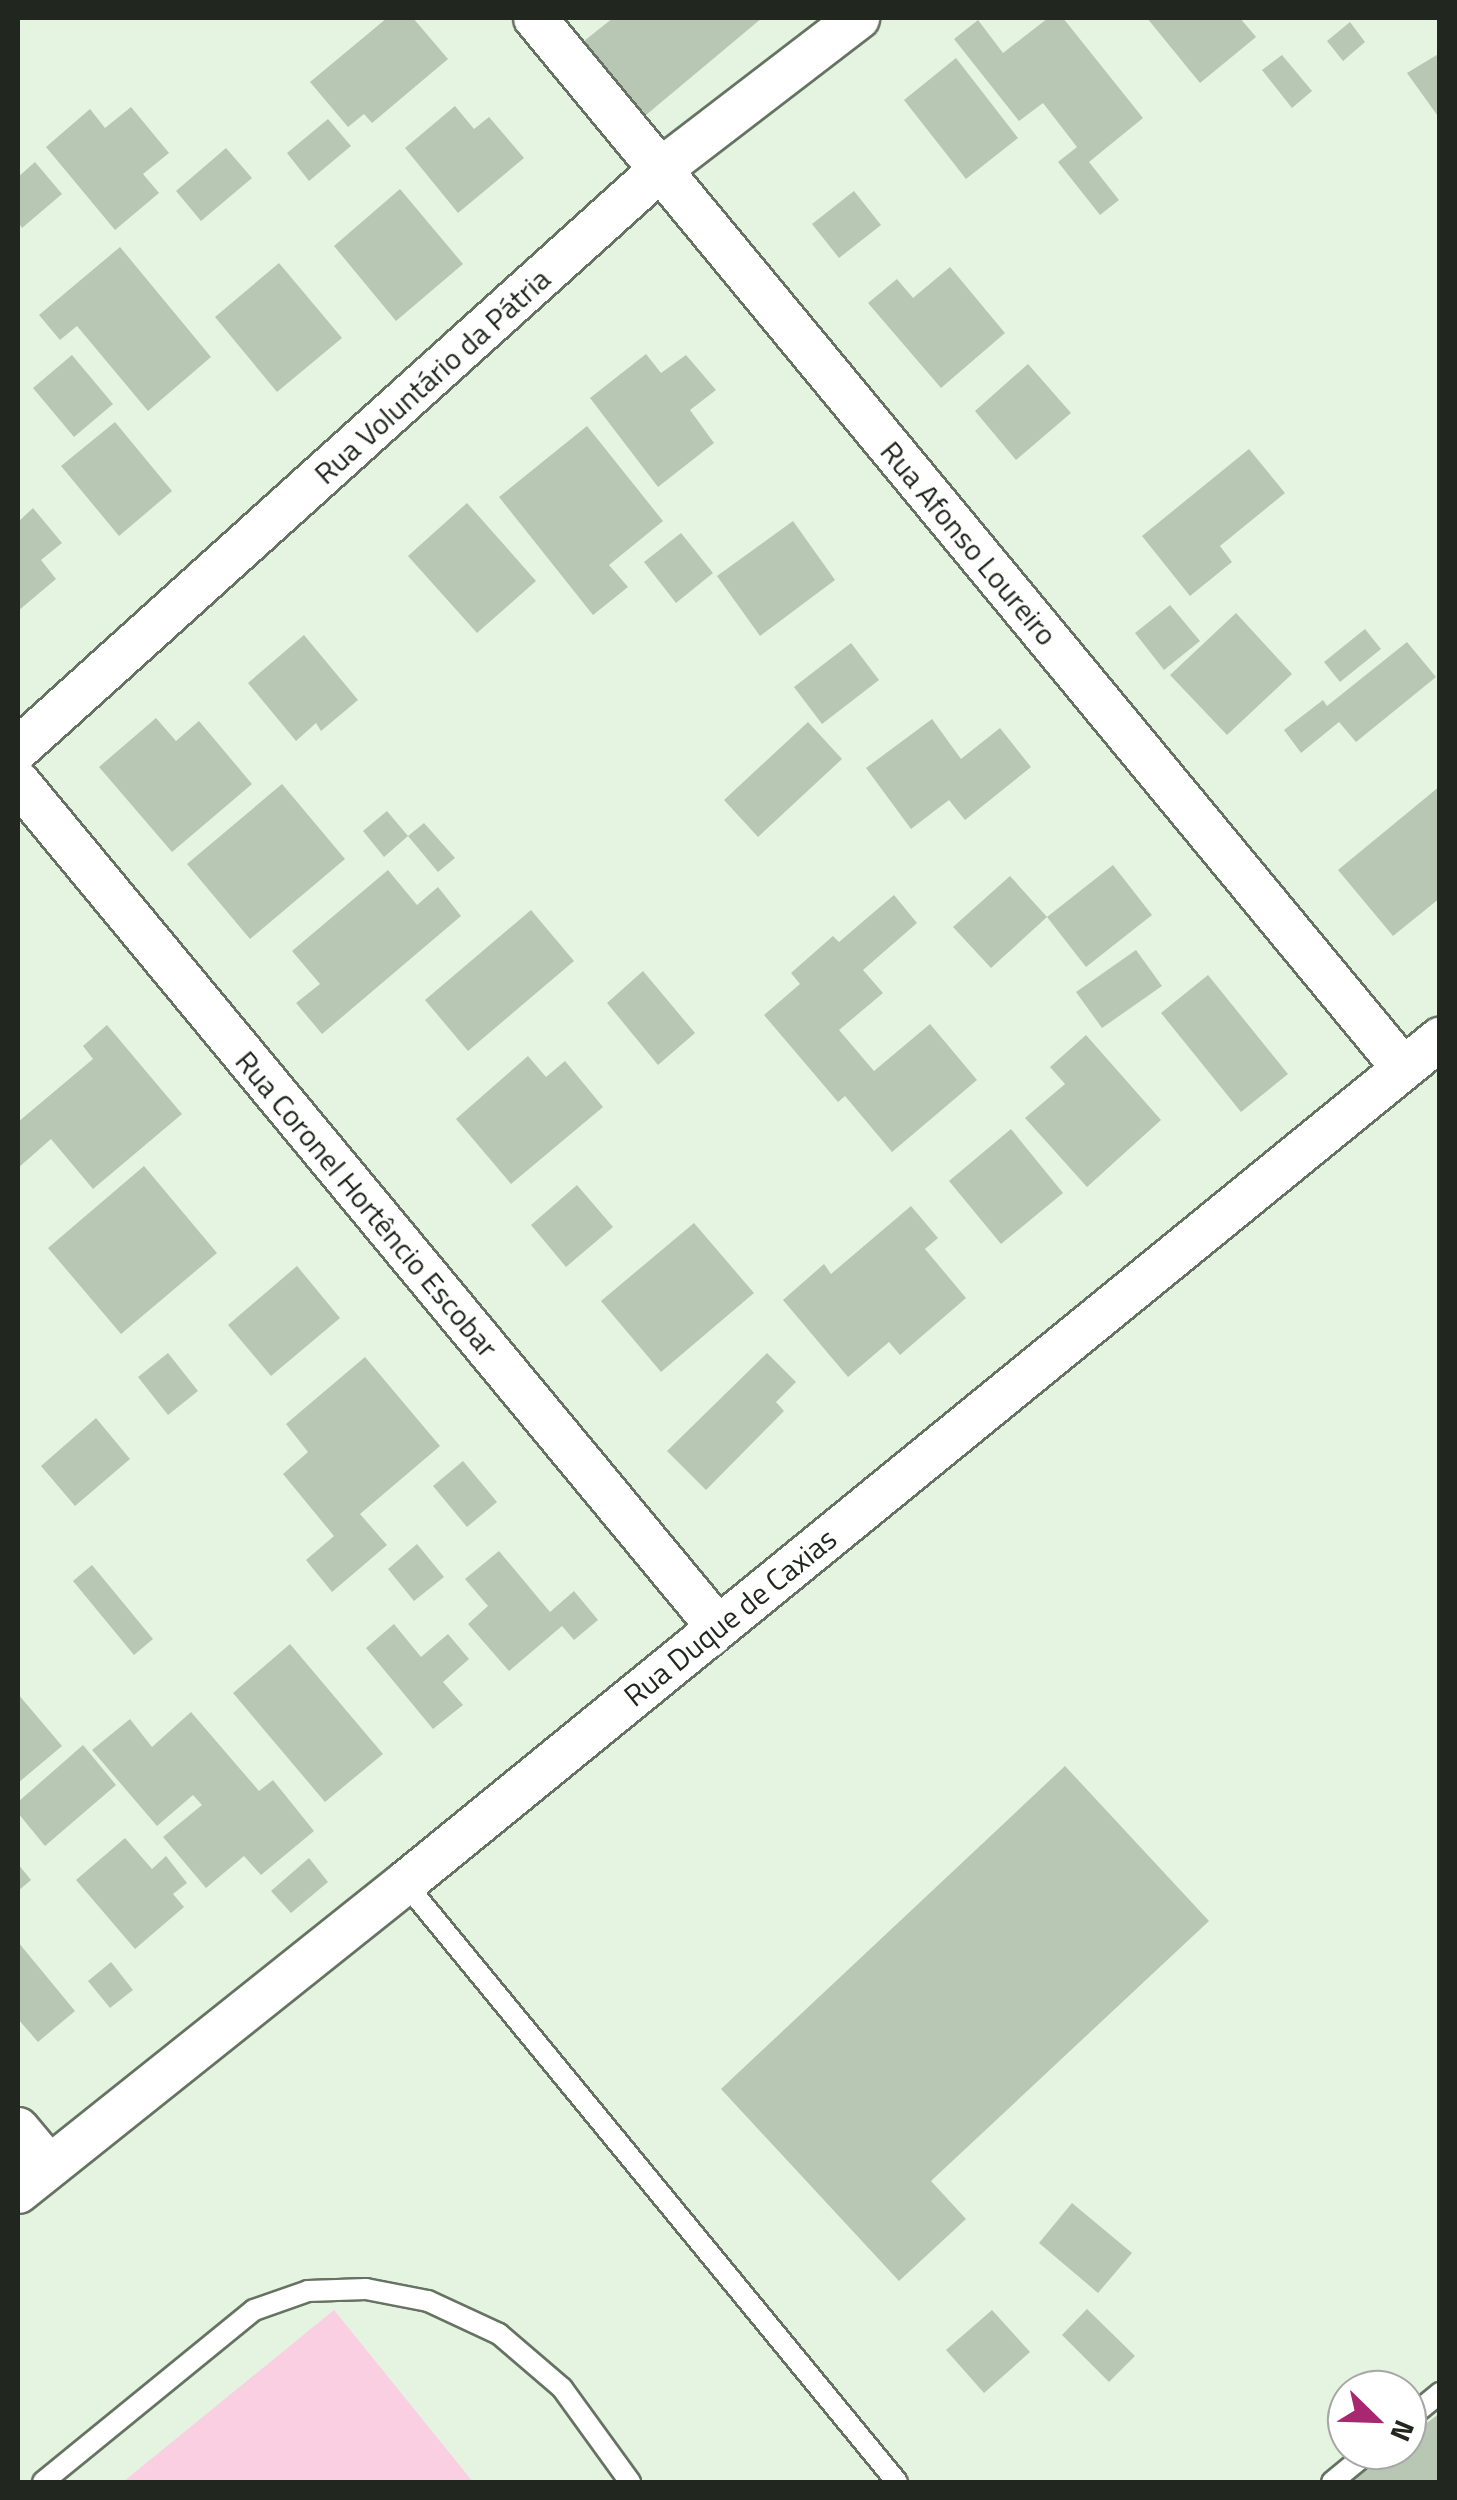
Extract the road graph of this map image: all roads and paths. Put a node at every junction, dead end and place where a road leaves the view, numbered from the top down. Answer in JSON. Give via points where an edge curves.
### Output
{"nodes":[{"id":1,"x":535,"y":18,"type":"edge"},
{"id":2,"x":858,"y":18,"type":"edge"},
{"id":3,"x":660,"y":170,"type":"junction"},
{"id":4,"x":18,"y":749,"type":"edge"},
{"id":5,"x":18,"y":782,"type":"edge"},
{"id":6,"x":1440,"y":1039,"type":"edge"},
{"id":7,"x":1403,"y":1068,"type":"junction"},
{"id":8,"x":717,"y":1626,"type":"junction"},
{"id":9,"x":405,"y":1883,"type":"junction"},
{"id":10,"x":18,"y":2130,"type":"edge"},
{"id":11,"x":33,"y":2179,"type":"edge"},
{"id":12,"x":44,"y":2482,"type":"edge"},
{"id":13,"x":630,"y":2482,"type":"edge"},
{"id":14,"x":897,"y":2482,"type":"edge"}],
"edges":[{"from":1,"to":3,"type":"street","name":"Rua Afonso Loureiro"},
{"from":2,"to":3,"type":"street","name":"Rua Voluntário da Pátria"},
{"from":3,"to":4,"type":"street","name":"Rua Voluntário da Pátria"},
{"from":3,"to":7,"type":"street","name":"Rua Afonso Loureiro"},
{"from":5,"to":8,"type":"street","name":"Rua Coronel Hortêncio Escobar"},
{"from":6,"to":7,"type":"street","name":"Rua Duque de Caxias"},
{"from":7,"to":8,"type":"street","name":"Rua Duque de Caxias"},
{"from":8,"to":9,"type":"street","name":"Rua Duque de Caxias"},
{"from":9,"to":11,"type":"street","name":"Rua Duque de Caxias"},
{"from":9,"to":14,"type":"lane"},
{"from":10,"to":11,"type":"street"},
{"from":12,"to":13,"type":"lane","via":[[254,2310],[308,2292],[366,2290],[428,2301],[498,2334],[562,2388]]}]}
